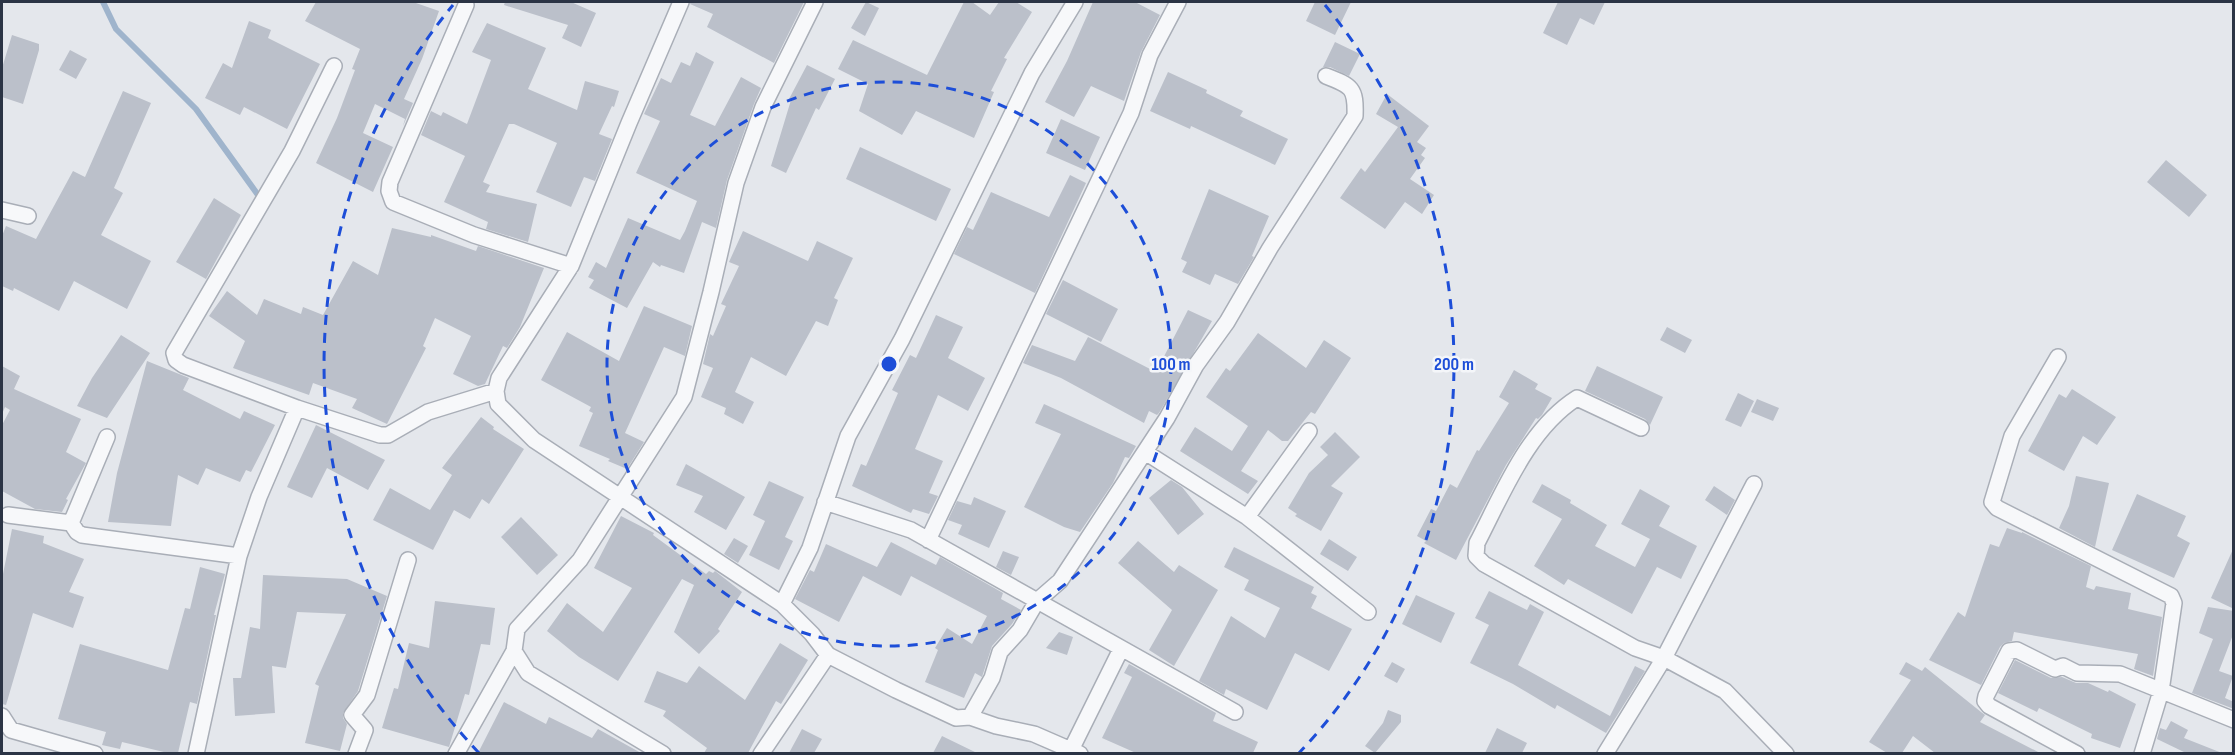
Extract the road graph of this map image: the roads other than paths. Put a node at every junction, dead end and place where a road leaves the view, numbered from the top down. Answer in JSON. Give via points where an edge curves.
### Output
{"nodes":[{"id":1,"x":681,"y":2,"type":"edge"},
{"id":2,"x":815,"y":2,"type":"edge"},
{"id":3,"x":1075,"y":2,"type":"edge"},
{"id":4,"x":1178,"y":2,"type":"edge"},
{"id":5,"x":466,"y":5,"type":"dead end"},
{"id":6,"x":334,"y":66,"type":"dead end"},
{"id":7,"x":1326,"y":76,"type":"dead end"},
{"id":8,"x":2,"y":210,"type":"edge"},
{"id":9,"x":28,"y":216,"type":"dead end"},
{"id":10,"x":571,"y":266,"type":"junction"},
{"id":11,"x":2058,"y":357,"type":"dead end"},
{"id":12,"x":496,"y":391,"type":"junction"},
{"id":13,"x":297,"y":408,"type":"junction"},
{"id":14,"x":1641,"y":428,"type":"dead end"},
{"id":15,"x":1309,"y":431,"type":"dead end"},
{"id":16,"x":106,"y":437,"type":"dead end"},
{"id":17,"x":1145,"y":452,"type":"junction"},
{"id":18,"x":1754,"y":484,"type":"dead end"},
{"id":19,"x":621,"y":498,"type":"junction"},
{"id":20,"x":825,"y":502,"type":"junction"},
{"id":21,"x":8,"y":515,"type":"dead end"},
{"id":22,"x":1247,"y":517,"type":"junction"},
{"id":23,"x":71,"y":523,"type":"junction"},
{"id":24,"x":928,"y":540,"type":"junction"},
{"id":25,"x":239,"y":556,"type":"junction"},
{"id":26,"x":408,"y":560,"type":"dead end"},
{"id":27,"x":1037,"y":601,"type":"junction"},
{"id":28,"x":782,"y":604,"type":"junction"},
{"id":29,"x":1368,"y":612,"type":"dead end"},
{"id":30,"x":1121,"y":650,"type":"junction"},
{"id":31,"x":514,"y":651,"type":"junction"},
{"id":32,"x":828,"y":654,"type":"junction"},
{"id":33,"x":1664,"y":658,"type":"junction"},
{"id":34,"x":2161,"y":692,"type":"junction"},
{"id":35,"x":1235,"y":712,"type":"dead end"},
{"id":36,"x":2,"y":716,"type":"edge"},
{"id":37,"x":970,"y":717,"type":"junction"},
{"id":38,"x":2234,"y":720,"type":"edge"},
{"id":39,"x":1075,"y":752,"type":"edge"},
{"id":40,"x":95,"y":753,"type":"edge"},
{"id":41,"x":196,"y":753,"type":"edge"},
{"id":42,"x":356,"y":753,"type":"edge"},
{"id":43,"x":456,"y":753,"type":"edge"},
{"id":44,"x":663,"y":753,"type":"edge"},
{"id":45,"x":761,"y":753,"type":"edge"},
{"id":46,"x":1605,"y":753,"type":"edge"},
{"id":47,"x":1786,"y":753,"type":"edge"},
{"id":48,"x":2077,"y":753,"type":"edge"},
{"id":49,"x":2142,"y":753,"type":"edge"}],
"edges":[{"from":1,"to":10,"type":"street"},
{"from":2,"to":19,"type":"street","via":[[763,107],[736,183],[684,398]]},
{"from":3,"to":20,"type":"street","via":[[1032,73],[902,339],[848,436]]},
{"from":4,"to":24,"type":"street","via":[[1150,55],[1131,113]]},
{"from":5,"to":10,"type":"street","via":[[390,182],[393,202],[474,235]]},
{"from":6,"to":13,"type":"street","via":[[292,151],[174,353],[183,365]]},
{"from":7,"to":17,"type":"street","via":[[1348,85],[1354,92],[1355,116]]},
{"from":8,"to":9,"type":"street"},
{"from":10,"to":12,"type":"street","via":[[500,378]]},
{"from":11,"to":34,"type":"street","via":[[2012,436],[1992,502],[2171,596],[2174,603]]},
{"from":12,"to":13,"type":"street","via":[[428,412],[388,435]]},
{"from":12,"to":19,"type":"street","via":[[498,404],[534,440]]},
{"from":13,"to":25,"type":"street"},
{"from":14,"to":33,"type":"street","via":[[1577,398],[1562,408],[1520,459],[1477,543],[1476,556],[1635,648]]},
{"from":15,"to":22,"type":"street"},
{"from":16,"to":23,"type":"street"},
{"from":17,"to":22,"type":"street"},
{"from":17,"to":27,"type":"street","via":[[1060,581]]},
{"from":18,"to":33,"type":"street"},
{"from":19,"to":28,"type":"street"},
{"from":19,"to":31,"type":"street","via":[[580,560],[517,629]]},
{"from":20,"to":24,"type":"street","via":[[911,530]]},
{"from":20,"to":28,"type":"street","via":[[810,548]]},
{"from":21,"to":23,"type":"street"},
{"from":22,"to":29,"type":"street"},
{"from":23,"to":25,"type":"street","via":[[82,535]]},
{"from":24,"to":27,"type":"street"},
{"from":25,"to":41,"type":"street"},
{"from":26,"to":42,"type":"street","via":[[367,695],[352,715],[365,730]]},
{"from":27,"to":30,"type":"street"},
{"from":27,"to":37,"type":"street","via":[[1020,630],[1000,652],[992,678]]},
{"from":28,"to":32,"type":"street"},
{"from":30,"to":35,"type":"street"},
{"from":30,"to":39,"type":"street"},
{"from":31,"to":43,"type":"street"},
{"from":31,"to":44,"type":"street","via":[[528,674]]},
{"from":32,"to":37,"type":"street","via":[[956,718]]},
{"from":32,"to":45,"type":"street"},
{"from":33,"to":46,"type":"street"},
{"from":33,"to":47,"type":"street","via":[[1725,691]]},
{"from":34,"to":38,"type":"street"},
{"from":34,"to":48,"type":"street","via":[[2120,674],[2077,673],[2063,666],[2055,669],[2017,650],[2009,651],[1985,701]]},
{"from":34,"to":49,"type":"street"},
{"from":36,"to":40,"type":"street","via":[[11,730]]},
{"from":37,"to":39,"type":"street","via":[[1034,734]]}]}
